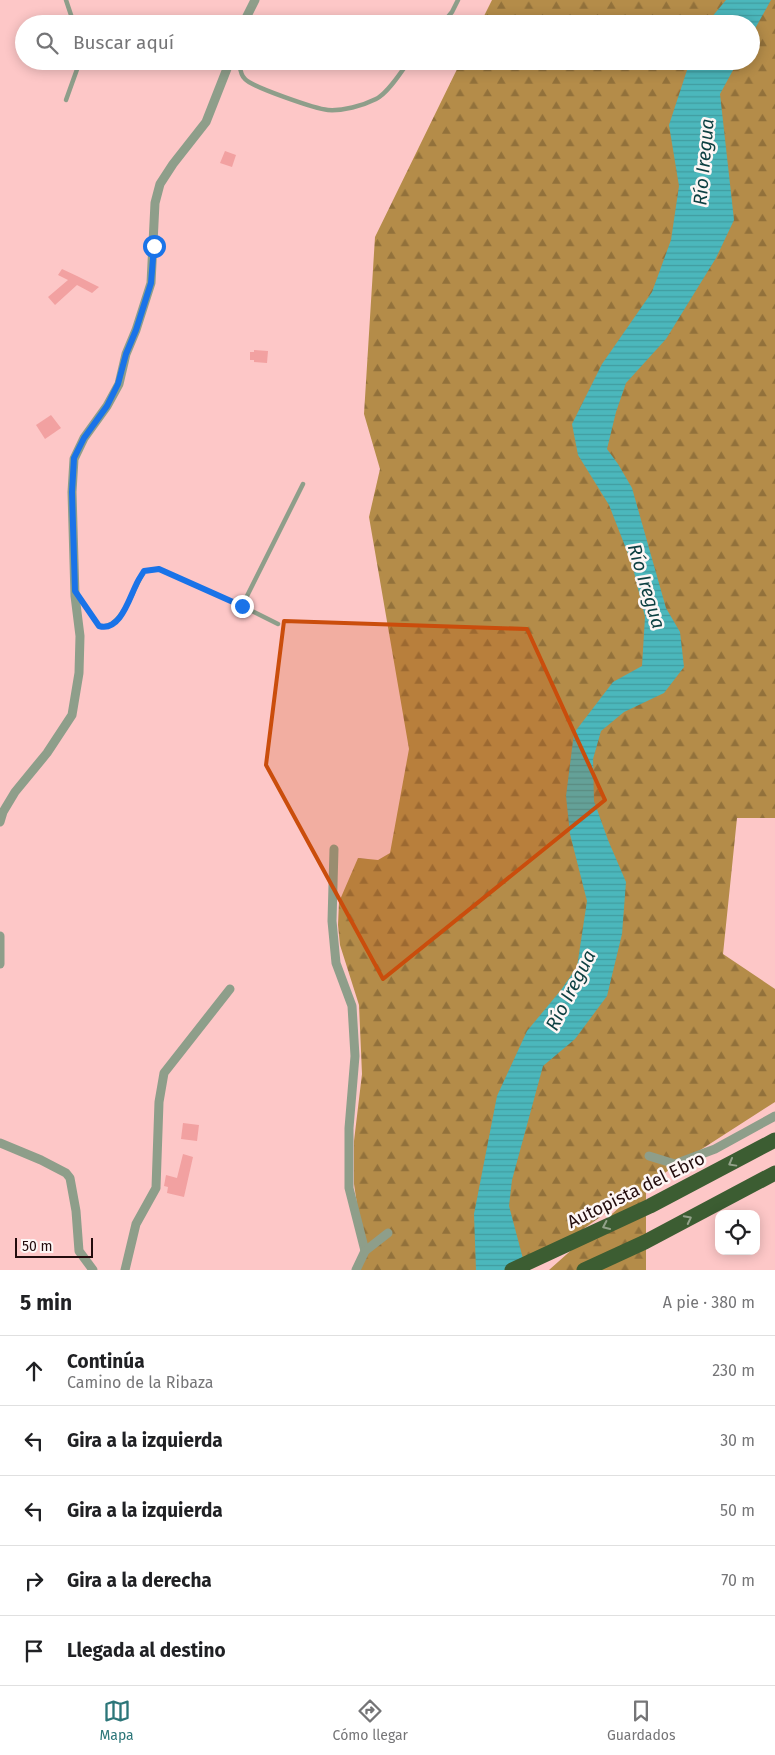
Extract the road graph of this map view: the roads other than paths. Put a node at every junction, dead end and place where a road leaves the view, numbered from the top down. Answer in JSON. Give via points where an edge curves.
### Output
{"nodes":[{"id":1,"x":66,"y":0,"type":"edge"},
{"id":2,"x":255,"y":0,"type":"edge"},
{"id":3,"x":458,"y":0,"type":"edge"},
{"id":4,"x":71,"y":15,"type":"edge"},
{"id":5,"x":248,"y":15,"type":"edge"},
{"id":6,"x":450,"y":15,"type":"edge"},
{"id":7,"x":77,"y":70,"type":"edge"},
{"id":8,"x":226,"y":70,"type":"edge"},
{"id":9,"x":240,"y":70,"type":"edge"},
{"id":10,"x":403,"y":70,"type":"edge"},
{"id":11,"x":66,"y":100,"type":"dead end"},
{"id":12,"x":303,"y":484,"type":"dead end"},
{"id":13,"x":75,"y":591,"type":"junction"},
{"id":14,"x":242,"y":606,"type":"junction"},
{"id":15,"x":278,"y":624,"type":"dead end"},
{"id":16,"x":0,"y":822,"type":"edge"},
{"id":17,"x":334,"y":849,"type":"dead end"},
{"id":18,"x":0,"y":936,"type":"edge"},
{"id":19,"x":0,"y":964,"type":"edge"},
{"id":20,"x":230,"y":989,"type":"dead end"},
{"id":21,"x":775,"y":1116,"type":"edge"},
{"id":22,"x":775,"y":1140,"type":"edge"},
{"id":23,"x":0,"y":1143,"type":"edge"},
{"id":24,"x":649,"y":1156,"type":"dead end"},
{"id":25,"x":775,"y":1173,"type":"edge"},
{"id":26,"x":388,"y":1233,"type":"dead end"},
{"id":27,"x":364,"y":1251,"type":"junction"},
{"id":28,"x":93,"y":1270,"type":"edge"},
{"id":29,"x":125,"y":1270,"type":"edge"},
{"id":30,"x":356,"y":1270,"type":"edge"},
{"id":31,"x":512,"y":1270,"type":"edge"},
{"id":32,"x":584,"y":1270,"type":"edge"}],
"edges":[{"from":1,"to":4,"type":"lane"},
{"from":2,"to":5,"type":"street"},
{"from":3,"to":6,"type":"lane"},
{"from":7,"to":11,"type":"lane"},
{"from":8,"to":13,"type":"street","via":[[206,122],[160,184],[155,203],[151,283],[118,384],[74,458]]},
{"from":9,"to":10,"type":"lane","via":[[245,79],[256,86],[329,110],[353,108],[378,98]]},
{"from":12,"to":14,"type":"lane"},
{"from":13,"to":14,"type":"lane","via":[[99,626],[104,628],[112,625],[124,611],[144,571],[159,569]]},
{"from":13,"to":16,"type":"street","via":[[80,636],[79,673],[72,715],[48,752],[15,792],[2,812]]},
{"from":14,"to":15,"type":"lane"},
{"from":17,"to":27,"type":"street","via":[[332,921],[336,963],[352,1006],[355,1056],[348,1128],[348,1188]]},
{"from":18,"to":19,"type":"street"},
{"from":20,"to":29,"type":"street","via":[[164,1073],[159,1102],[156,1188],[136,1224]]},
{"from":21,"to":24,"type":"street","via":[[716,1149],[675,1164]]},
{"from":22,"to":31,"type":"highway","name":"Autopista del Ebro","one_way":true,"via":[[650,1206]]},
{"from":23,"to":28,"type":"street","via":[[40,1160],[70,1178],[79,1251]]},
{"from":32,"to":25,"type":"highway","one_way":true,"via":[[645,1242]]},
{"from":26,"to":27,"type":"street"},
{"from":27,"to":30,"type":"street"}]}
